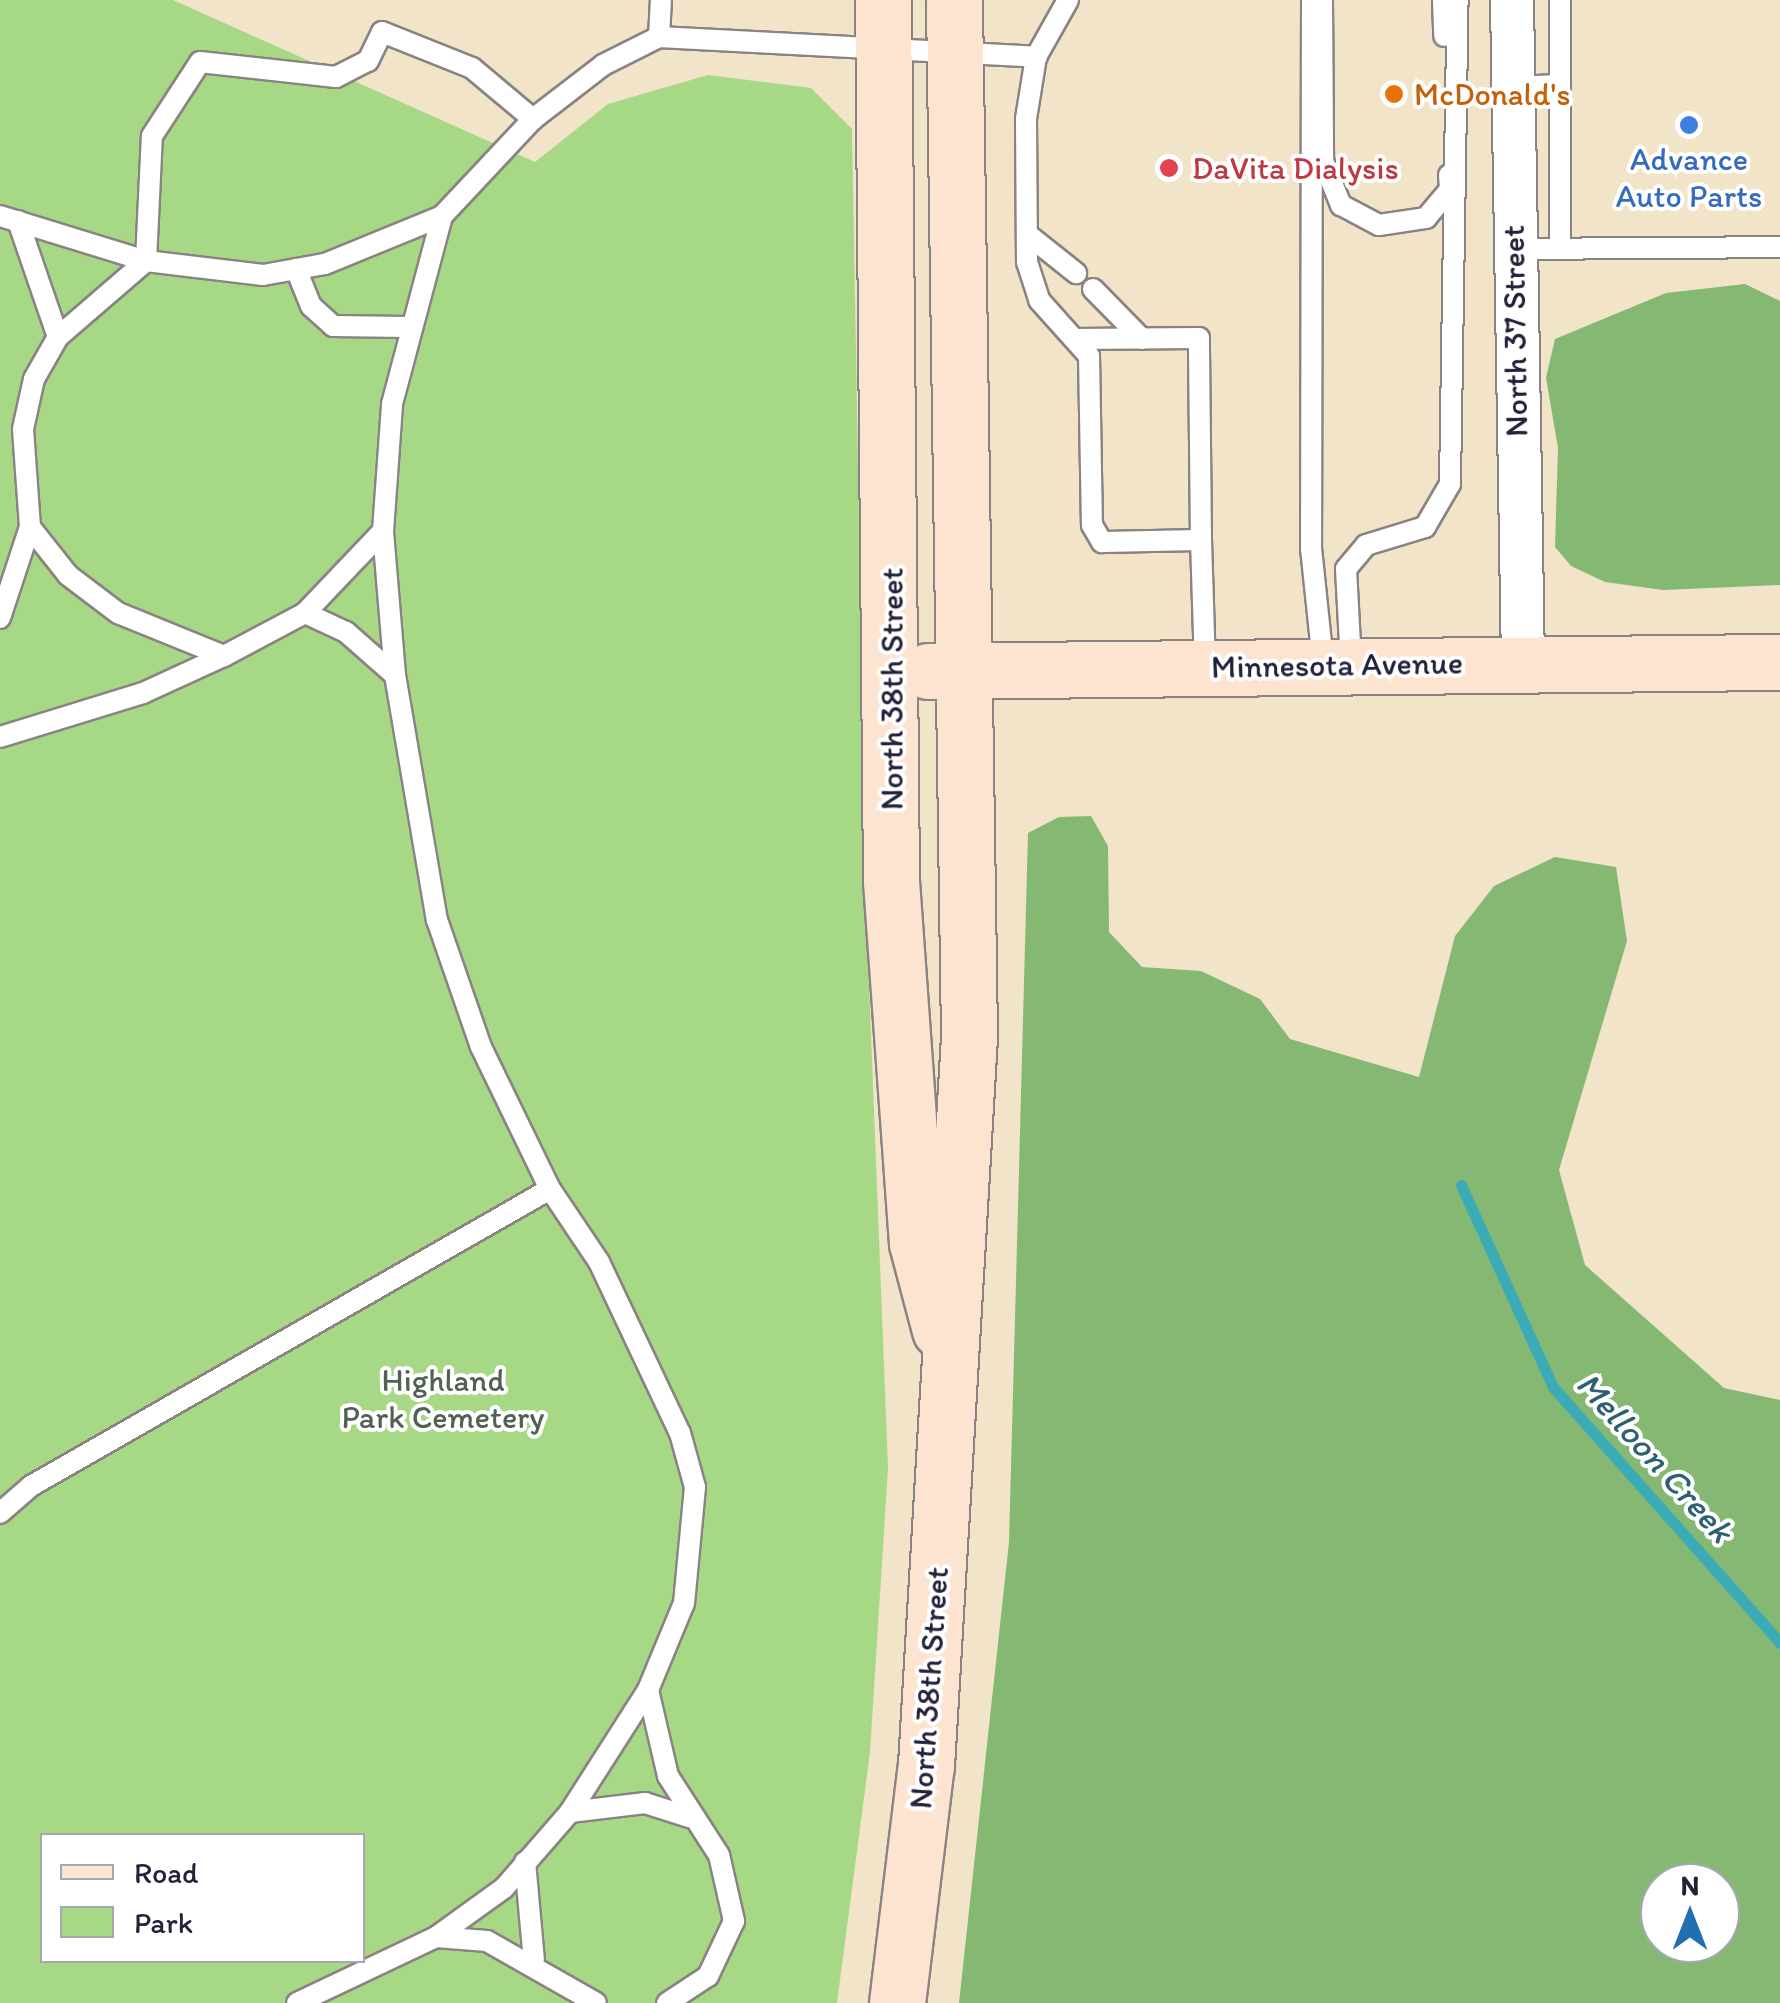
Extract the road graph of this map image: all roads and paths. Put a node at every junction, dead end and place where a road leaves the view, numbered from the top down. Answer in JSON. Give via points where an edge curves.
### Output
{"nodes":[{"id":1,"x":660,"y":0,"type":"edge"},
{"id":2,"x":1068,"y":0,"type":"edge"},
{"id":3,"x":1312,"y":0,"type":"edge"},
{"id":4,"x":1322,"y":0,"type":"edge"},
{"id":5,"x":1443,"y":0,"type":"edge"},
{"id":6,"x":1458,"y":0,"type":"edge"},
{"id":7,"x":1512,"y":0,"type":"edge"},
{"id":8,"x":1560,"y":0,"type":"edge"},
{"id":9,"x":883,"y":23,"type":"edge"},
{"id":10,"x":955,"y":24,"type":"edge"},
{"id":11,"x":658,"y":37,"type":"junction"},
{"id":12,"x":1036,"y":58,"type":"junction"},
{"id":13,"x":1560,"y":85,"type":"junction"},
{"id":14,"x":1512,"y":86,"type":"junction"},
{"id":15,"x":533,"y":119,"type":"junction"},
{"id":16,"x":442,"y":216,"type":"junction"},
{"id":17,"x":9,"y":219,"type":"edge"},
{"id":18,"x":1027,"y":234,"type":"junction"},
{"id":19,"x":1780,"y":246,"type":"edge"},
{"id":20,"x":1512,"y":248,"type":"junction"},
{"id":21,"x":1560,"y":248,"type":"junction"},
{"id":22,"x":146,"y":261,"type":"junction"},
{"id":23,"x":296,"y":269,"type":"junction"},
{"id":24,"x":1076,"y":273,"type":"dead end"},
{"id":25,"x":1093,"y":289,"type":"dead end"},
{"id":26,"x":407,"y":327,"type":"junction"},
{"id":27,"x":58,"y":337,"type":"junction"},
{"id":28,"x":1074,"y":339,"type":"junction"},
{"id":29,"x":1142,"y":339,"type":"junction"},
{"id":30,"x":30,"y":527,"type":"junction"},
{"id":31,"x":383,"y":530,"type":"junction"},
{"id":32,"x":1201,"y":540,"type":"junction"},
{"id":33,"x":304,"y":614,"type":"junction"},
{"id":34,"x":0,"y":618,"type":"edge"},
{"id":35,"x":224,"y":656,"type":"junction"},
{"id":36,"x":1523,"y":662,"type":"junction"},
{"id":37,"x":1780,"y":662,"type":"edge"},
{"id":38,"x":1337,"y":665,"type":"junction"},
{"id":39,"x":1205,"y":668,"type":"junction"},
{"id":40,"x":962,"y":670,"type":"junction"},
{"id":41,"x":893,"y":672,"type":"junction"},
{"id":42,"x":395,"y":675,"type":"junction"},
{"id":43,"x":0,"y":738,"type":"edge"},
{"id":44,"x":550,"y":1189,"type":"junction"},
{"id":45,"x":951,"y":1372,"type":"junction"},
{"id":46,"x":0,"y":1513,"type":"edge"},
{"id":47,"x":648,"y":1690,"type":"junction"},
{"id":48,"x":570,"y":1812,"type":"junction"},
{"id":49,"x":689,"y":1817,"type":"junction"},
{"id":50,"x":525,"y":1862,"type":"junction"},
{"id":51,"x":436,"y":1937,"type":"junction"},
{"id":52,"x":534,"y":1960,"type":"junction"},
{"id":53,"x":298,"y":2003,"type":"edge"},
{"id":54,"x":596,"y":2003,"type":"edge"},
{"id":55,"x":668,"y":2003,"type":"edge"},
{"id":56,"x":897,"y":2003,"type":"edge"}],
"edges":[{"from":1,"to":11,"type":"lane"},
{"from":2,"to":12,"type":"lane"},
{"from":3,"to":38,"type":"lane","via":[[1311,548]]},
{"from":4,"to":5,"type":"lane","via":[[1324,161],[1341,204],[1379,224],[1426,218],[1450,189]]},
{"from":6,"to":38,"type":"lane","via":[[1450,484],[1426,527],[1366,545],[1346,570]]},
{"from":7,"to":14,"type":"street","name":"North 37 Street"},
{"from":8,"to":13,"type":"lane"},
{"from":9,"to":10,"type":"lane"},
{"from":9,"to":11,"type":"lane"},
{"from":9,"to":41,"type":"main road","name":"North 38th Street"},
{"from":10,"to":12,"type":"lane"},
{"from":10,"to":40,"type":"main road","name":"North 38th Street"},
{"from":11,"to":15,"type":"lane","via":[[604,64]]},
{"from":12,"to":18,"type":"lane","via":[[1026,119]]},
{"from":13,"to":14,"type":"lane"},
{"from":13,"to":21,"type":"lane"},
{"from":14,"to":20,"type":"street","name":"North 37 Street"},
{"from":15,"to":16,"type":"lane"},
{"from":15,"to":22,"type":"lane","via":[[472,68],[382,32],[368,61],[336,77],[200,62],[152,136]]},
{"from":16,"to":23,"type":"lane"},
{"from":16,"to":26,"type":"lane"},
{"from":17,"to":22,"type":"lane"},
{"from":17,"to":27,"type":"lane"},
{"from":18,"to":24,"type":"lane"},
{"from":18,"to":28,"type":"lane","via":[[1039,300]]},
{"from":19,"to":21,"type":"lane"},
{"from":20,"to":21,"type":"lane"},
{"from":20,"to":36,"type":"street","name":"North 37 Street"},
{"from":22,"to":23,"type":"lane","via":[[206,274]]},
{"from":22,"to":27,"type":"lane"},
{"from":23,"to":26,"type":"lane","via":[[311,306],[333,326]]},
{"from":25,"to":29,"type":"lane"},
{"from":26,"to":31,"type":"lane"},
{"from":27,"to":30,"type":"lane","via":[[34,379],[23,429]]},
{"from":28,"to":29,"type":"lane"},
{"from":28,"to":32,"type":"lane","via":[[1089,356],[1092,525],[1102,542]]},
{"from":29,"to":32,"type":"lane","via":[[1199,338]]},
{"from":30,"to":34,"type":"lane"},
{"from":30,"to":35,"type":"lane","via":[[68,575],[118,613]]},
{"from":31,"to":33,"type":"lane"},
{"from":31,"to":42,"type":"lane"},
{"from":32,"to":39,"type":"lane"},
{"from":33,"to":35,"type":"lane"},
{"from":33,"to":42,"type":"lane","via":[[346,632]]},
{"from":35,"to":43,"type":"lane","via":[[143,693]]},
{"from":36,"to":37,"type":"main road","name":"Minnesota Avenue"},
{"from":36,"to":38,"type":"main road","name":"Minnesota Avenue"},
{"from":38,"to":39,"type":"main road","name":"Minnesota Avenue"},
{"from":39,"to":40,"type":"main road","name":"Minnesota Avenue"},
{"from":40,"to":41,"type":"main road","name":"Minnesota Avenue"},
{"from":40,"to":45,"type":"main road","name":"North 38th Street","via":[[969,1037]]},
{"from":41,"to":45,"type":"main road","name":"North 38th Street","via":[[891,881],[906,1137],[917,1244]]},
{"from":42,"to":44,"type":"lane","via":[[437,920],[481,1047]]},
{"from":44,"to":46,"type":"lane","via":[[31,1486]]},
{"from":44,"to":47,"type":"lane","via":[[599,1262],[680,1433],[695,1487],[684,1603]]},
{"from":45,"to":56,"type":"main road","name":"North 38th Street","via":[[926,1764]]},
{"from":47,"to":48,"type":"lane"},
{"from":47,"to":49,"type":"lane","via":[[654,1733]]},
{"from":48,"to":49,"type":"lane","via":[[645,1804]]},
{"from":48,"to":50,"type":"lane"},
{"from":49,"to":55,"type":"lane","via":[[726,1870],[734,1921],[708,1976]]},
{"from":50,"to":51,"type":"lane"},
{"from":50,"to":52,"type":"lane"},
{"from":51,"to":52,"type":"lane","via":[[487,1941]]},
{"from":51,"to":53,"type":"lane"},
{"from":52,"to":54,"type":"lane"}]}
